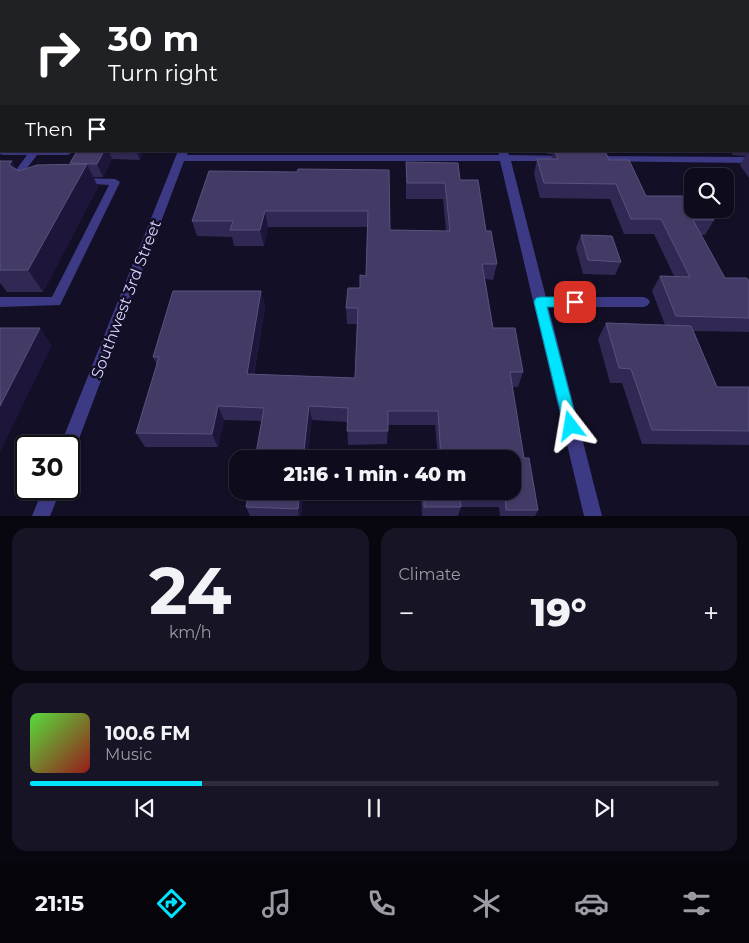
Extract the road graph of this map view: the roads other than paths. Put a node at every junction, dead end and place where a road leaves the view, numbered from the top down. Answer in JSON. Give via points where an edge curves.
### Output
{"nodes":[{"id":1,"x":3,"y":152,"type":"edge"},
{"id":2,"x":34,"y":152,"type":"edge"},
{"id":3,"x":68,"y":152,"type":"edge"},
{"id":4,"x":182,"y":155,"type":"edge"},
{"id":5,"x":504,"y":155,"type":"edge"},
{"id":6,"x":749,"y":160,"type":"edge"},
{"id":7,"x":18,"y":174,"type":"edge"},
{"id":8,"x":71,"y":181,"type":"edge"},
{"id":9,"x":0,"y":302,"type":"edge"},
{"id":10,"x":540,"y":302,"type":"junction"},
{"id":11,"x":644,"y":302,"type":"dead end"},
{"id":12,"x":72,"y":435,"type":"edge"},
{"id":13,"x":48,"y":500,"type":"edge"},
{"id":14,"x":41,"y":516,"type":"edge"},
{"id":15,"x":593,"y":516,"type":"edge"}],
"edges":[{"from":1,"to":2,"type":"lane"},
{"from":2,"to":3,"type":"lane"},
{"from":2,"to":7,"type":"lane"},
{"from":4,"to":5,"type":"street"},
{"from":4,"to":12,"type":"street","name":"Southwest 3rd Street"},
{"from":5,"to":6,"type":"street"},
{"from":5,"to":10,"type":"street"},
{"from":8,"to":9,"type":"lane","via":[[115,182],[56,302]]},
{"from":10,"to":11,"type":"lane"},
{"from":10,"to":15,"type":"street"},
{"from":13,"to":14,"type":"street"}]}
